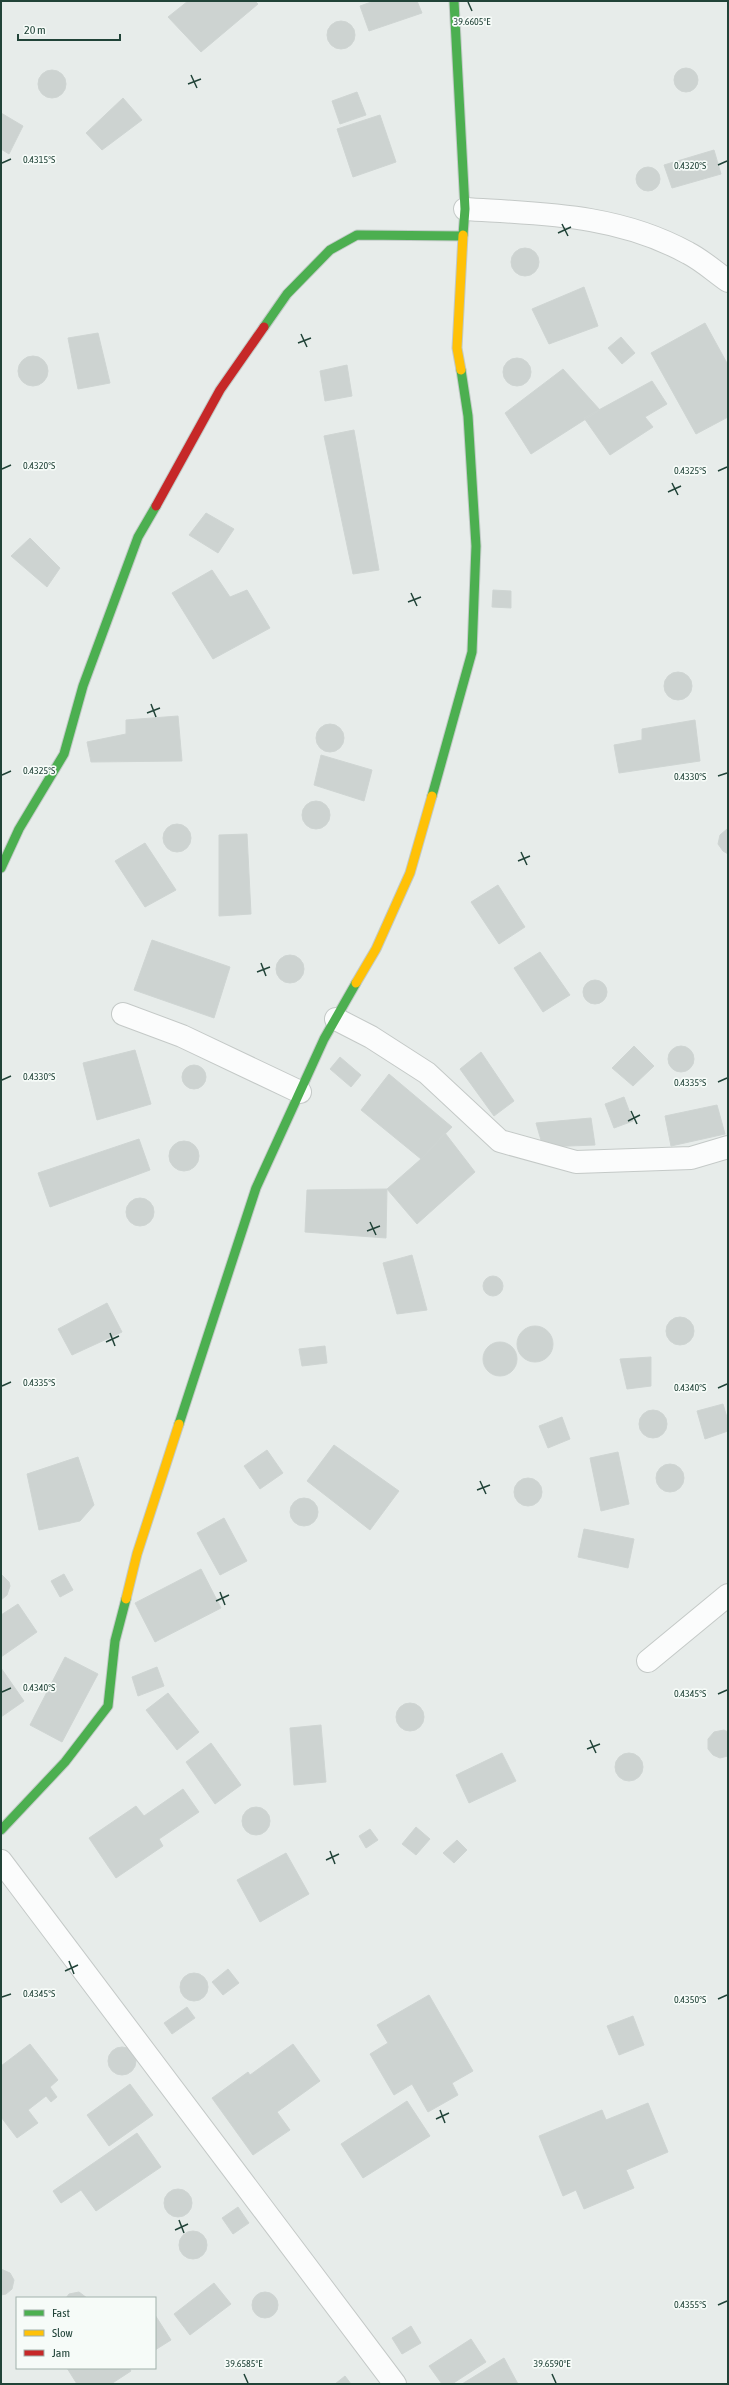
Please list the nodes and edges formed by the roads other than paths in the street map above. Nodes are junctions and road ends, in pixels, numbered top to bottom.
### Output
1 (454, 1) edge
2 (465, 209) junction
3 (462, 236) junction
4 (728, 281) edge
5 (1, 868) edge
6 (123, 1014) dead end
7 (336, 1019) junction
8 (300, 1092) junction
9 (728, 1147) edge
10 (728, 1595) edge
11 (648, 1661) dead end
12 (1, 1830) edge
13 (3, 1866) edge
14 (395, 2384) edge

1 - 2 street
2 - 3 street
2 - 4 street
3 - 5 street
3 - 7 street
6 - 8 street
7 - 8 street
7 - 9 street
8 - 12 street
10 - 11 street
13 - 14 street

